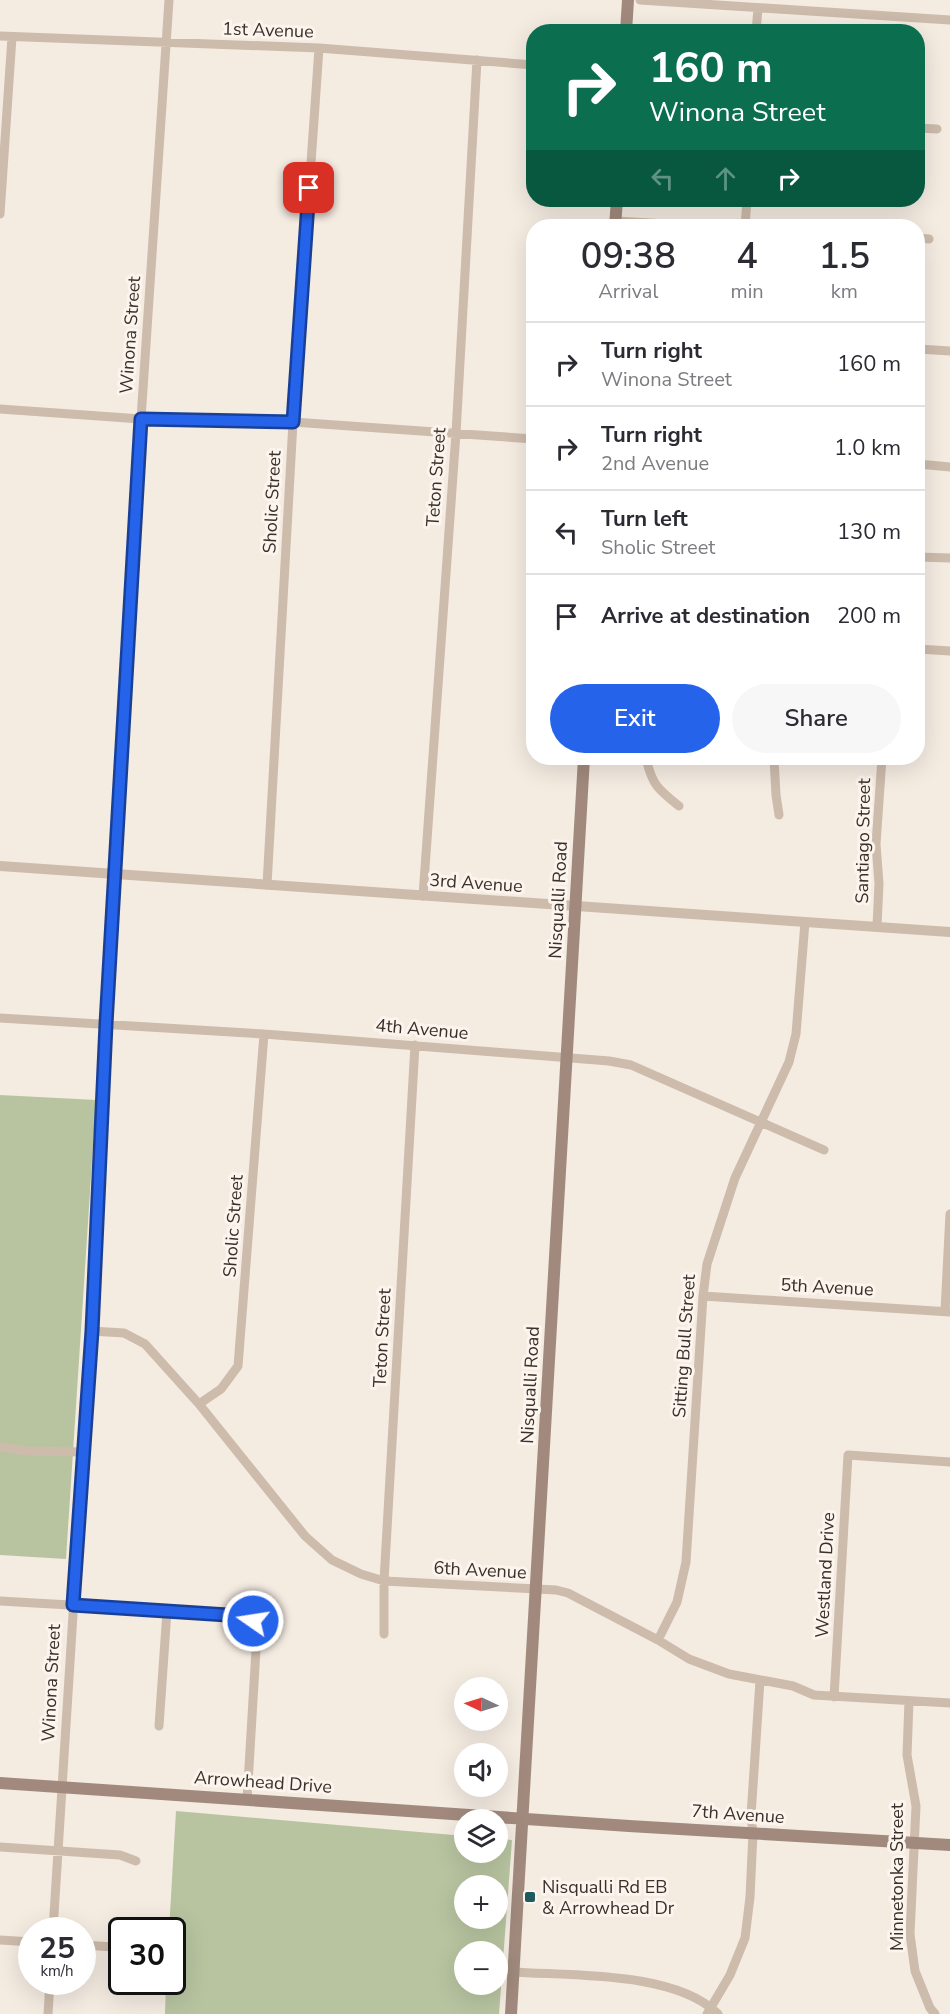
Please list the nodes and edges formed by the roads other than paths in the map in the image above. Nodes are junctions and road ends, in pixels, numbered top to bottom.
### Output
1 (169, 0) edge
2 (628, 0) edge
3 (640, 0) edge
4 (694, 2) edge
5 (758, 8) junction
6 (950, 20) edge
7 (626, 24) edge
8 (757, 24) edge
9 (0, 36) edge
10 (12, 37) junction
11 (166, 43) junction
12 (319, 48) junction
13 (477, 60) junction
14 (526, 64) edge
15 (925, 128) edge
16 (937, 129) dead end
17 (0, 214) edge
18 (925, 239) edge
19 (929, 239) dead end
20 (925, 349) edge
21 (950, 351) edge
22 (0, 409) edge
23 (141, 419) junction
24 (293, 422) junction
25 (456, 433) junction
26 (526, 438) edge
27 (925, 465) edge
28 (950, 467) edge
29 (925, 556) edge
30 (950, 558) edge
31 (925, 649) edge
32 (950, 651) edge
33 (584, 765) edge
34 (647, 765) edge
35 (774, 765) edge
36 (882, 765) edge
37 (679, 806) dead end
38 (779, 815) dead end
39 (0, 866) edge
40 (115, 874) junction
41 (267, 885) junction
42 (423, 896) junction
43 (576, 906) junction
44 (805, 922) junction
45 (877, 926) junction
46 (950, 932) edge
47 (0, 1018) edge
48 (106, 1024) junction
49 (264, 1034) junction
50 (415, 1045) junction
51 (567, 1058) junction
52 (763, 1121) junction
53 (824, 1150) dead end
54 (950, 1214) edge
55 (703, 1296) junction
56 (947, 1311) edge
57 (92, 1331) junction
58 (199, 1404) junction
59 (0, 1447) edge
60 (83, 1452) junction
61 (950, 1462) edge
62 (384, 1581) junction
63 (536, 1590) junction
64 (0, 1601) edge
65 (73, 1605) junction
66 (167, 1611) junction
67 (384, 1634) dead end
68 (658, 1640) junction
69 (760, 1680) junction
70 (834, 1697) junction
71 (909, 1701) junction
72 (950, 1703) edge
73 (159, 1726) dead end
74 (0, 1783) edge
75 (62, 1786) junction
76 (246, 1800) junction
77 (523, 1818) junction
78 (753, 1833) junction
79 (915, 1843) junction
80 (950, 1845) edge
81 (0, 1847) edge
82 (58, 1851) junction
83 (136, 1861) dead end
84 (54, 1917) edge
85 (0, 1940) edge
86 (18, 1941) edge
87 (513, 1972) junction
88 (49, 1995) edge
89 (712, 2012) edge
90 (48, 2014) edge
91 (511, 2014) edge
92 (935, 2014) edge

1 - 11 street, Winona Street
2 - 7 main road
3 - 4 street
4 - 5 street
5 - 6 street
5 - 8 street
9 - 10 street, 1st Avenue
10 - 11 street, 1st Avenue
10 - 17 street
11 - 12 street, 1st Avenue
11 - 23 street, Winona Street
12 - 13 street, 1st Avenue
12 - 24 street, Sholic Street
13 - 14 street, 1st Avenue
13 - 25 street, Teton Street
15 - 16 street
18 - 19 street
20 - 21 street
22 - 23 street
23 - 24 street
23 - 40 street, Winona Street
24 - 25 street
24 - 41 street, Sholic Street
25 - 26 street
25 - 42 street, Teton Street
27 - 28 street
29 - 30 street
31 - 32 street
33 - 43 main road, Nisqualli Road
34 - 37 street
35 - 38 street
36 - 45 street, Santiago Street
39 - 40 street, 3rd Avenue
40 - 41 street, 3rd Avenue
40 - 48 street, Winona Street
41 - 42 street, 3rd Avenue
42 - 43 street, 3rd Avenue
43 - 44 street, 3rd Avenue
43 - 51 main road, Nisqualli Road
44 - 45 street, 3rd Avenue
44 - 52 street, Sitting Bull Street
45 - 46 street, 3rd Avenue
47 - 48 street, 4th Avenue
48 - 49 street, 4th Avenue
48 - 57 street, Winona Street
49 - 50 street, 4th Avenue
49 - 58 street, Sholic Street
50 - 51 street, 4th Avenue
50 - 62 street, Teton Street
51 - 52 street, 4th Avenue
51 - 63 main road, Nisqualli Road
52 - 53 street, 4th Avenue
52 - 55 street, Sitting Bull Street
54 - 56 street
55 - 56 street, 5th Avenue
55 - 68 street, Sitting Bull Street
57 - 58 street, 6th Avenue
57 - 60 street, Winona Street
58 - 62 street, 6th Avenue
59 - 60 street
60 - 65 street, Winona Street
61 - 70 street, Westland Drive
62 - 63 street, 6th Avenue
62 - 67 street, Teton Street
63 - 68 street, 6th Avenue
63 - 77 main road, Nisqualli Road
64 - 65 street
65 - 66 street
65 - 75 street, Winona Street
66 - 73 street
66 - 76 street
68 - 69 street, 6th Avenue
69 - 70 street, 6th Avenue
69 - 78 street
70 - 71 street, 6th Avenue
71 - 72 street, 6th Avenue
71 - 79 street, Minnetonka Street
74 - 75 main road, Arrowhead Drive
75 - 76 main road, Arrowhead Drive
75 - 82 street, Winona Street
76 - 77 main road, Arrowhead Drive
77 - 78 main road, 7th Avenue
77 - 87 main road, Nisqualli Road
78 - 79 main road, 7th Avenue
78 - 89 street
79 - 80 main road, 7th Avenue
79 - 92 street, Minnetonka Street
81 - 82 street
82 - 83 street
82 - 84 street, Winona Street
85 - 86 street
87 - 89 street
87 - 91 main road, Nisqualli Road
88 - 90 street

